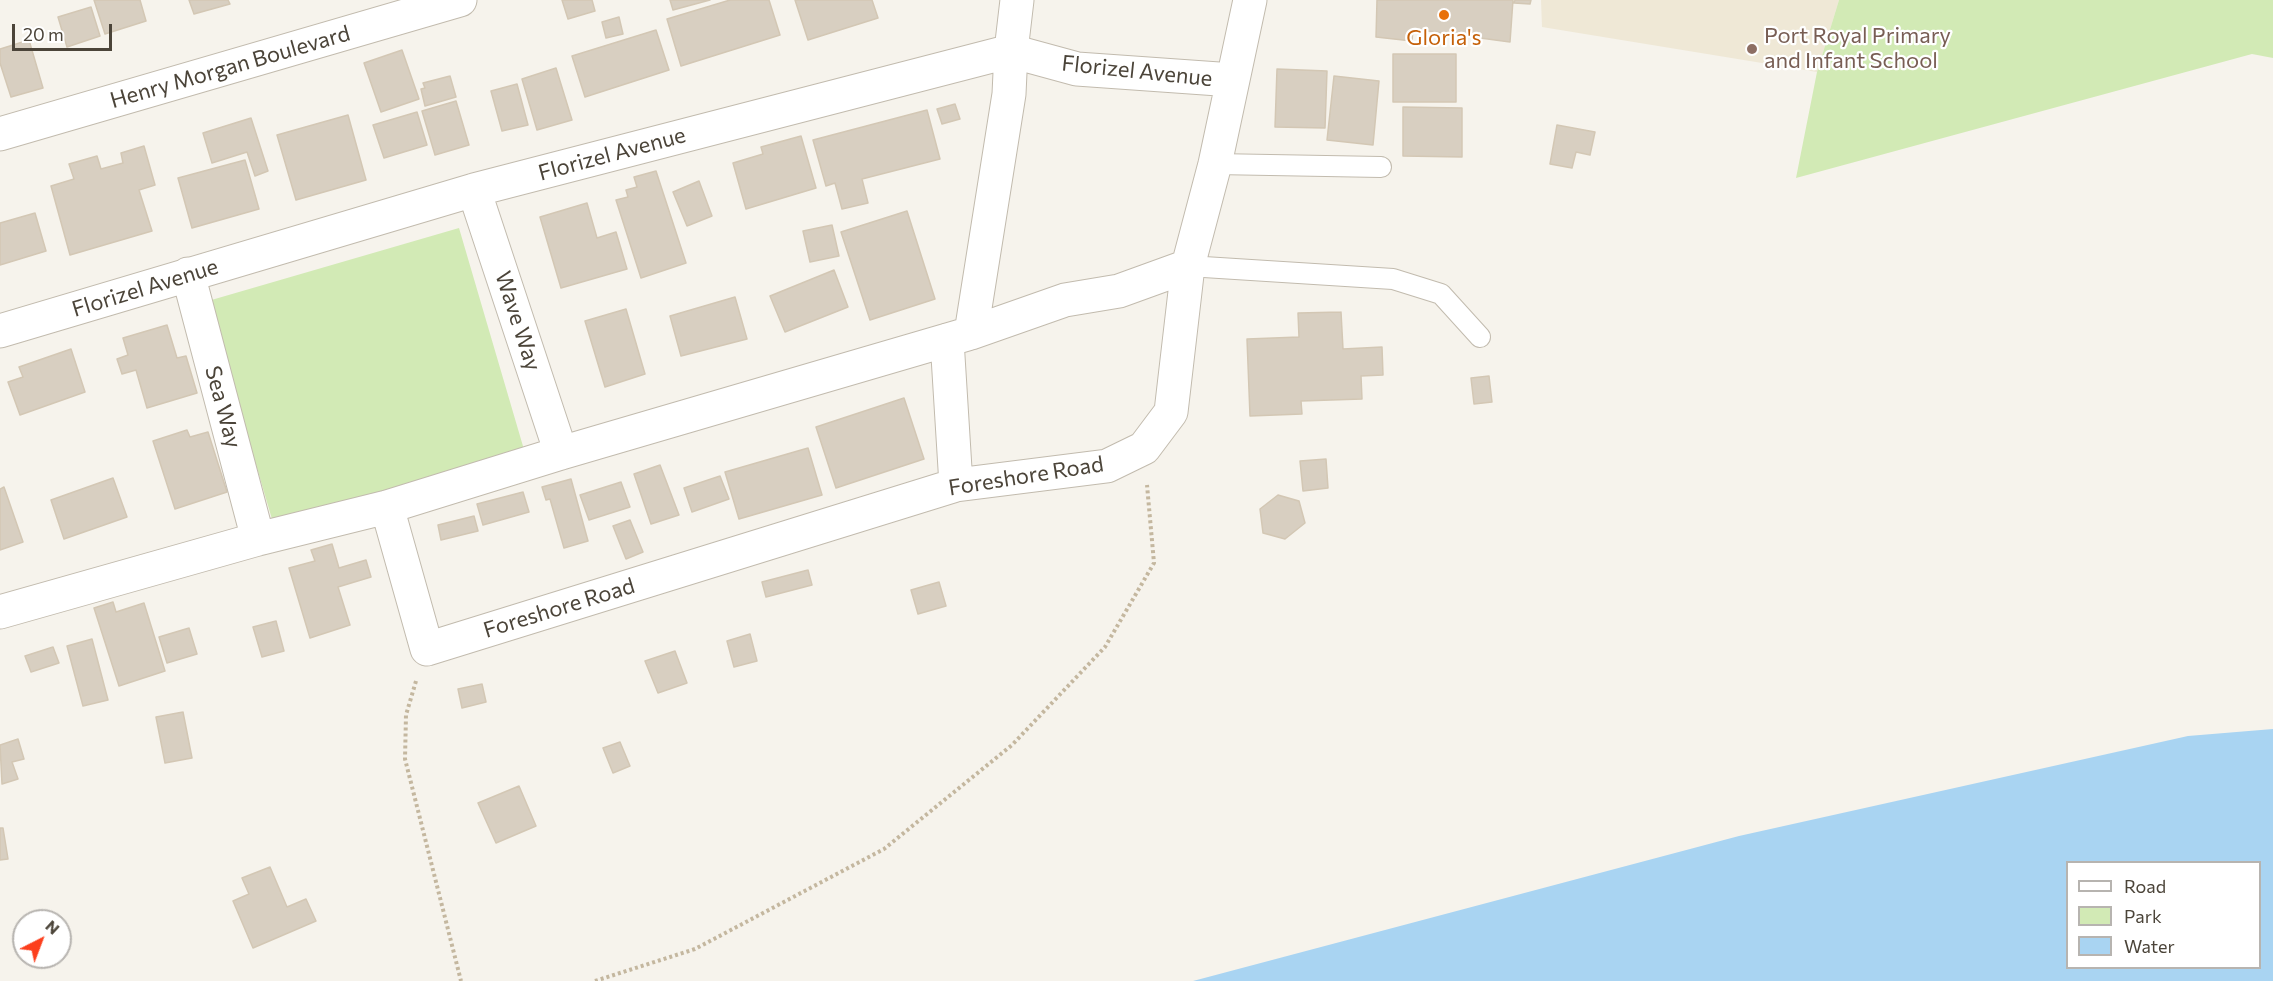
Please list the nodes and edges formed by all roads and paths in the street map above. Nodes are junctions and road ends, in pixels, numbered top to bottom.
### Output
1 (460, 0) edge
2 (1043, 0) edge
3 (1250, 0) edge
4 (1014, 23) edge
5 (1233, 80) junction
6 (0, 134) edge
7 (1215, 164) junction
8 (1381, 167) dead end
9 (474, 190) junction
10 (1188, 266) junction
11 (188, 274) junction
12 (0, 331) edge
13 (959, 337) junction
14 (1480, 337) dead end
15 (1144, 448) junction
16 (561, 453) junction
17 (956, 485) junction
18 (387, 507) junction
19 (258, 539) junction
20 (0, 612) edge
21 (427, 649) junction
22 (461, 981) edge
23 (595, 981) edge

1 - 6 street, Henry Morgan Boulevard
2 - 4 street
3 - 5 street, Foreshore Road
4 - 5 street, Florizel Avenue
4 - 9 street, Florizel Avenue
4 - 13 street
5 - 7 street, Foreshore Road
7 - 8 lane
7 - 10 street, Foreshore Road
9 - 11 street, Florizel Avenue
9 - 16 street, Wave Way
10 - 13 street
10 - 14 lane
10 - 15 street, Foreshore Road
11 - 12 street, Florizel Avenue
11 - 19 street, Sea Way
13 - 16 street
13 - 17 street
15 - 17 street, Foreshore Road
15 - 23 path
16 - 18 street
17 - 21 street, Foreshore Road
18 - 19 street
18 - 21 street
19 - 20 street
21 - 22 path

